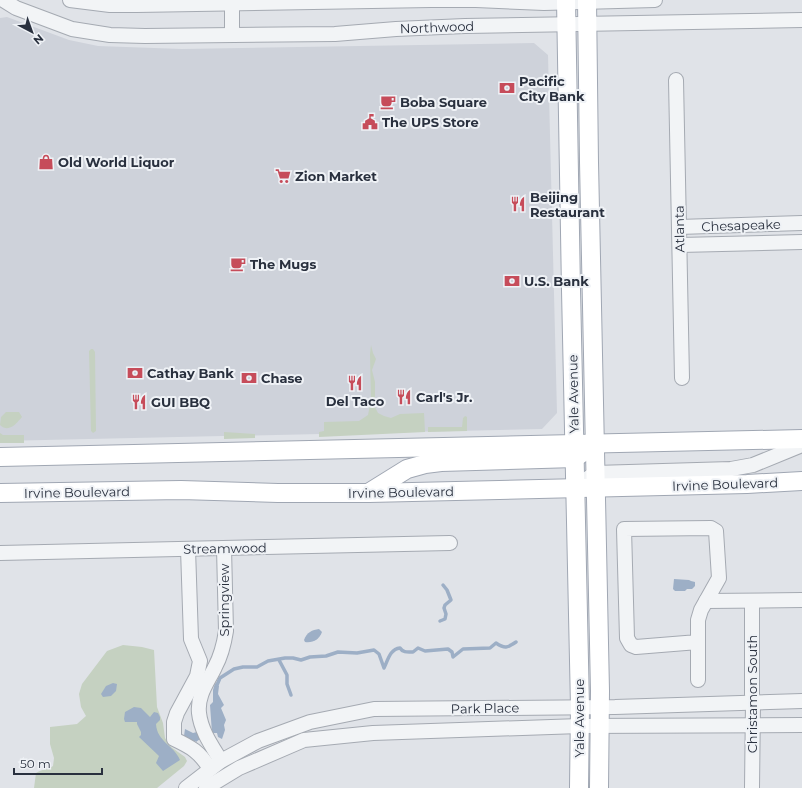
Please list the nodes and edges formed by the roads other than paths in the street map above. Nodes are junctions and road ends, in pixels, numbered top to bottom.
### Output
1 (3, 0) edge
2 (655, 0) edge
3 (75, 1) edge
4 (566, 1) edge
5 (587, 1) edge
6 (232, 2) edge
7 (802, 20) edge
8 (587, 24) junction
9 (566, 25) junction
10 (232, 35) junction
11 (676, 80) dead end
12 (802, 223) edge
13 (679, 227) junction
14 (802, 242) edge
15 (680, 245) junction
16 (682, 378) dead end
17 (802, 440) edge
18 (595, 444) junction
19 (802, 445) edge
20 (574, 451) junction
21 (0, 457) edge
22 (595, 480) junction
23 (802, 481) edge
24 (575, 488) junction
25 (0, 493) edge
26 (369, 493) junction
27 (450, 543) dead end
28 (224, 548) junction
29 (188, 549) junction
30 (0, 553) edge
31 (802, 600) edge
32 (706, 601) junction
33 (752, 601) junction
34 (698, 642) junction
35 (698, 680) dead end
36 (802, 701) edge
37 (753, 702) junction
38 (580, 707) junction
39 (600, 707) junction
40 (600, 725) junction
41 (753, 725) junction
42 (802, 725) edge
43 (580, 726) junction
44 (215, 765) junction
45 (186, 788) edge
46 (206, 788) edge
47 (579, 788) edge
48 (599, 788) edge
49 (752, 788) edge

1 - 10 street, Northwood
2 - 5 street, Northwood
3 - 6 street, Northwood
4 - 5 street, Northwood
4 - 6 street, Northwood
4 - 9 main road, Yale Avenue
5 - 8 main road, Yale Avenue
6 - 10 street
7 - 8 street, Northwood
8 - 9 street, Northwood
8 - 18 main road, Yale Avenue
9 - 10 street, Northwood
9 - 20 main road, Yale Avenue
11 - 13 street, Atlanta
12 - 13 street, Chesapeake
13 - 15 street, Atlanta
14 - 15 street, Chesapeake
15 - 16 street, Atlanta
17 - 18 main road
18 - 20 main road
18 - 22 main road, Yale Avenue
19 - 22 street
20 - 21 main road
20 - 24 main road, Yale Avenue
20 - 26 main road
22 - 23 main road, Irvine Boulevard
22 - 24 main road, Irvine Boulevard
22 - 39 main road, Yale Avenue
24 - 26 main road, Irvine Boulevard
24 - 38 main road, Yale Avenue
25 - 26 main road, Irvine Boulevard
27 - 28 street, Streamwood
28 - 29 street, Streamwood
28 - 44 street, Springview
29 - 30 street, Streamwood
29 - 44 street
31 - 33 street
32 - 33 street
32 - 34 street
32 - 34 street
33 - 37 street, Christamon South
34 - 35 street
36 - 37 street, Park Place
37 - 39 street, Park Place
37 - 41 street, Christamon South
38 - 39 street, Park Place
38 - 43 main road, Yale Avenue
38 - 44 street, Park Place
39 - 40 main road, Yale Avenue
40 - 41 street, Park Place
40 - 43 street, Park Place
40 - 48 main road, Yale Avenue
41 - 42 street, Park Place
41 - 49 street, Christamon South
43 - 46 street, Park Place
43 - 47 main road, Yale Avenue
44 - 45 street, Park Place

